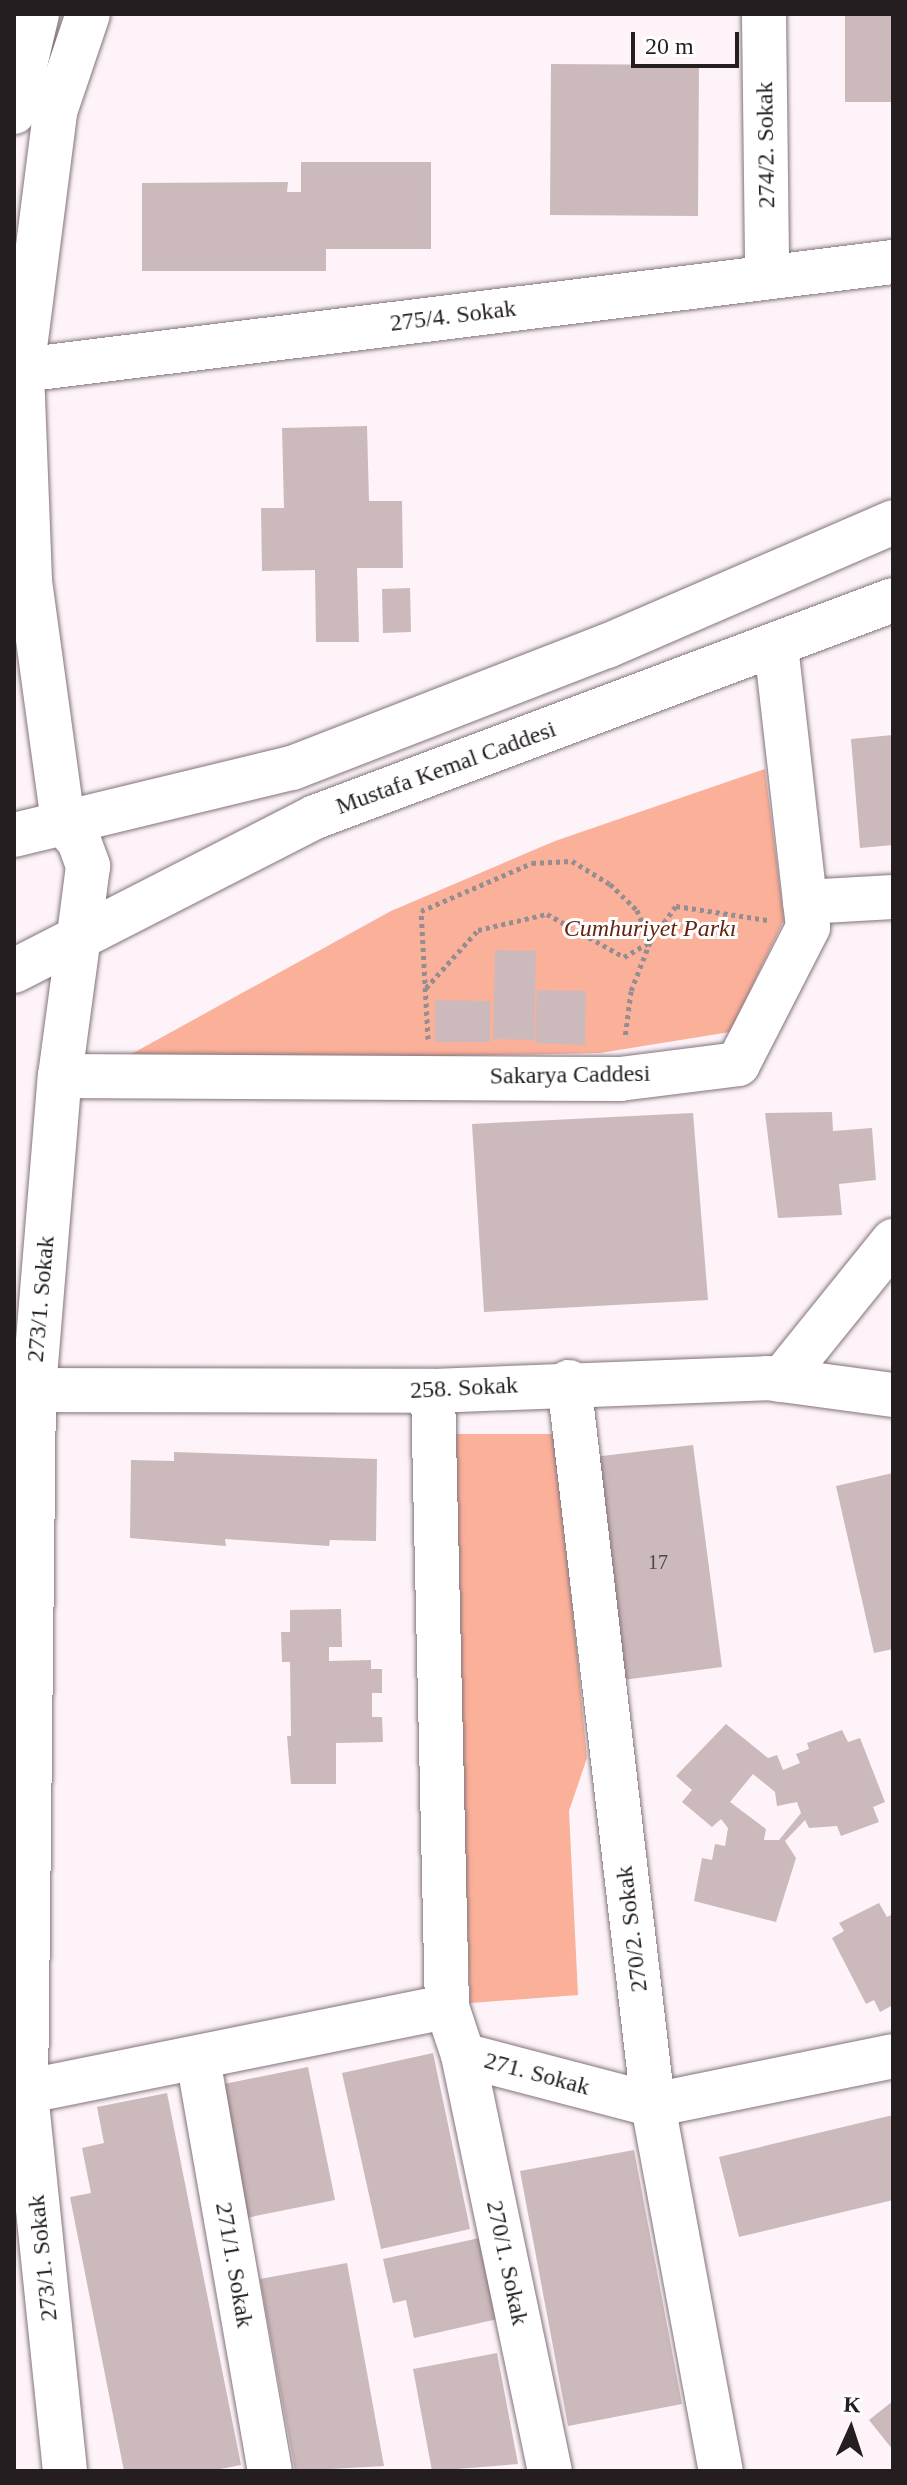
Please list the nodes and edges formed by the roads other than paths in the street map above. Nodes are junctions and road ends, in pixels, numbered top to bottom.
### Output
1 (88, 14) edge
2 (764, 14) edge
3 (27, 28) edge
4 (14, 112) edge
5 (893, 262) edge
6 (767, 277) junction
7 (18, 371) edge
8 (893, 522) edge
9 (893, 600) edge
10 (776, 645) junction
11 (63, 822) junction
12 (14, 835) edge
13 (893, 897) edge
14 (806, 914) junction
15 (78, 943) junction
16 (14, 971) edge
17 (60, 1076) junction
18 (893, 1241) edge
19 (781, 1380) junction
20 (569, 1382) junction
21 (24, 1390) edge
22 (433, 1391) junction
23 (893, 1395) edge
24 (447, 2007) junction
25 (463, 2055) junction
26 (893, 2056) edge
27 (198, 2059) junction
28 (20, 2094) edge
29 (653, 2105) junction
30 (65, 2471) edge
31 (270, 2471) edge
32 (550, 2471) edge
33 (721, 2471) edge

1 - 7 street
2 - 6 street, 274/2. Sokak
3 - 4 street
5 - 6 street, 275/4. Sokak
6 - 7 street, 275/4. Sokak
7 - 11 street
8 - 11 street
9 - 10 street, Mustafa Kemal Caddesi
10 - 14 street
10 - 15 street, Mustafa Kemal Caddesi
11 - 12 street
11 - 15 street, 273/1. Sokak
13 - 14 street
14 - 17 street, Sakarya Caddesi
15 - 16 street, Mustafa Kemal Caddesi
15 - 17 street, 273/1. Sokak
17 - 21 street, 273/1. Sokak
18 - 19 street
19 - 20 street, 258. Sokak
19 - 23 street, 258. Sokak
20 - 22 street, 258. Sokak
20 - 29 street, 270/2. Sokak
21 - 22 street, 258. Sokak
21 - 28 street, 273/1. Sokak
22 - 24 street, 271. Sokak
24 - 25 street, 271. Sokak
24 - 27 street
25 - 29 street, 271. Sokak
25 - 32 street, 270/1. Sokak
26 - 29 street, 271. Sokak
27 - 28 street
27 - 31 street, 271/1. Sokak
28 - 30 street, 273/1. Sokak
29 - 33 street, 270/2. Sokak

